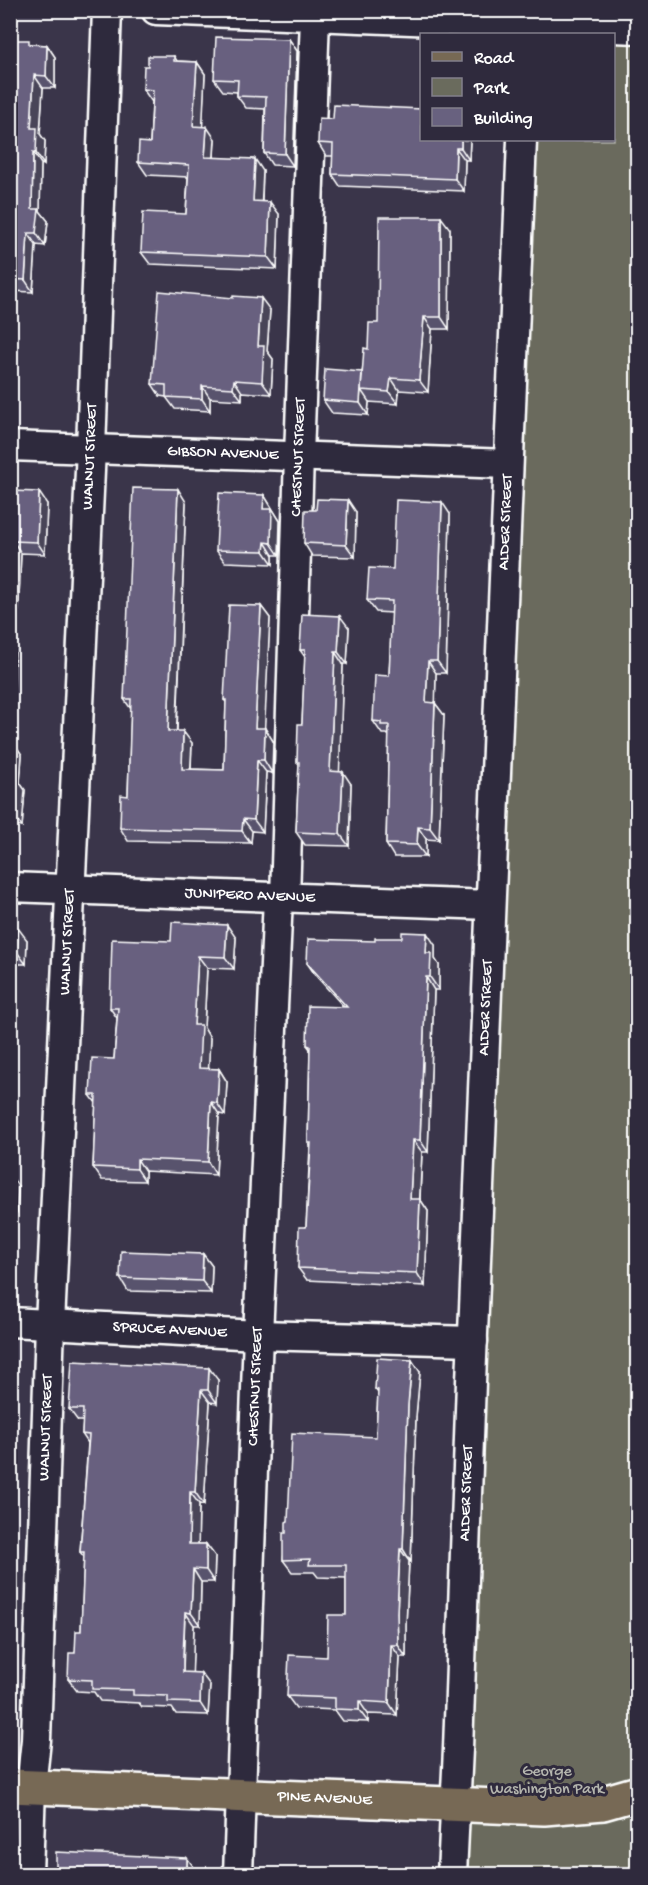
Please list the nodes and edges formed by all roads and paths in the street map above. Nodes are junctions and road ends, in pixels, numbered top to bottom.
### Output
1 (107, 10) edge
2 (156, 10) edge
3 (315, 17) junction
4 (638, 29) edge
5 (526, 30) edge
6 (522, 141) edge
7 (10, 446) edge
8 (91, 449) junction
9 (298, 456) junction
10 (508, 464) junction
11 (10, 886) edge
12 (70, 889) junction
13 (281, 898) junction
14 (490, 905) junction
15 (10, 1322) edge
16 (50, 1324) junction
17 (258, 1335) junction
18 (473, 1341) junction
19 (21, 1786) edge
20 (638, 1793) edge
21 (242, 1795) junction
22 (455, 1804) junction
23 (28, 1875) edge
24 (238, 1875) edge
25 (452, 1875) edge

1 - 8 street, WALNUT STREET
2 - 3 street
3 - 5 street
3 - 9 street, CHESTNUT STREET
4 - 5 street
6 - 10 street, ALDER STREET
7 - 8 street, GIBSON AVENUE
8 - 9 street, GIBSON AVENUE
8 - 12 street, WALNUT STREET
9 - 10 street, GIBSON AVENUE
9 - 13 street, CHESTNUT STREET
10 - 14 street, ALDER STREET
11 - 12 street, JUNIPERO AVENUE
12 - 13 street, JUNIPERO AVENUE
12 - 16 street, WALNUT STREET
13 - 14 street, JUNIPERO AVENUE
13 - 17 street, CHESTNUT STREET
14 - 18 street, ALDER STREET
15 - 16 street, SPRUCE AVENUE
16 - 17 street, SPRUCE AVENUE
16 - 19 street, WALNUT STREET
17 - 18 street, SPRUCE AVENUE
17 - 21 street, CHESTNUT STREET
18 - 22 street, ALDER STREET
19 - 21 main road, PINE AVENUE
19 - 23 street, WALNUT STREET
20 - 22 main road, PINE AVENUE
21 - 22 main road, PINE AVENUE
21 - 24 street, CHESTNUT STREET
22 - 25 street, ALDER STREET

